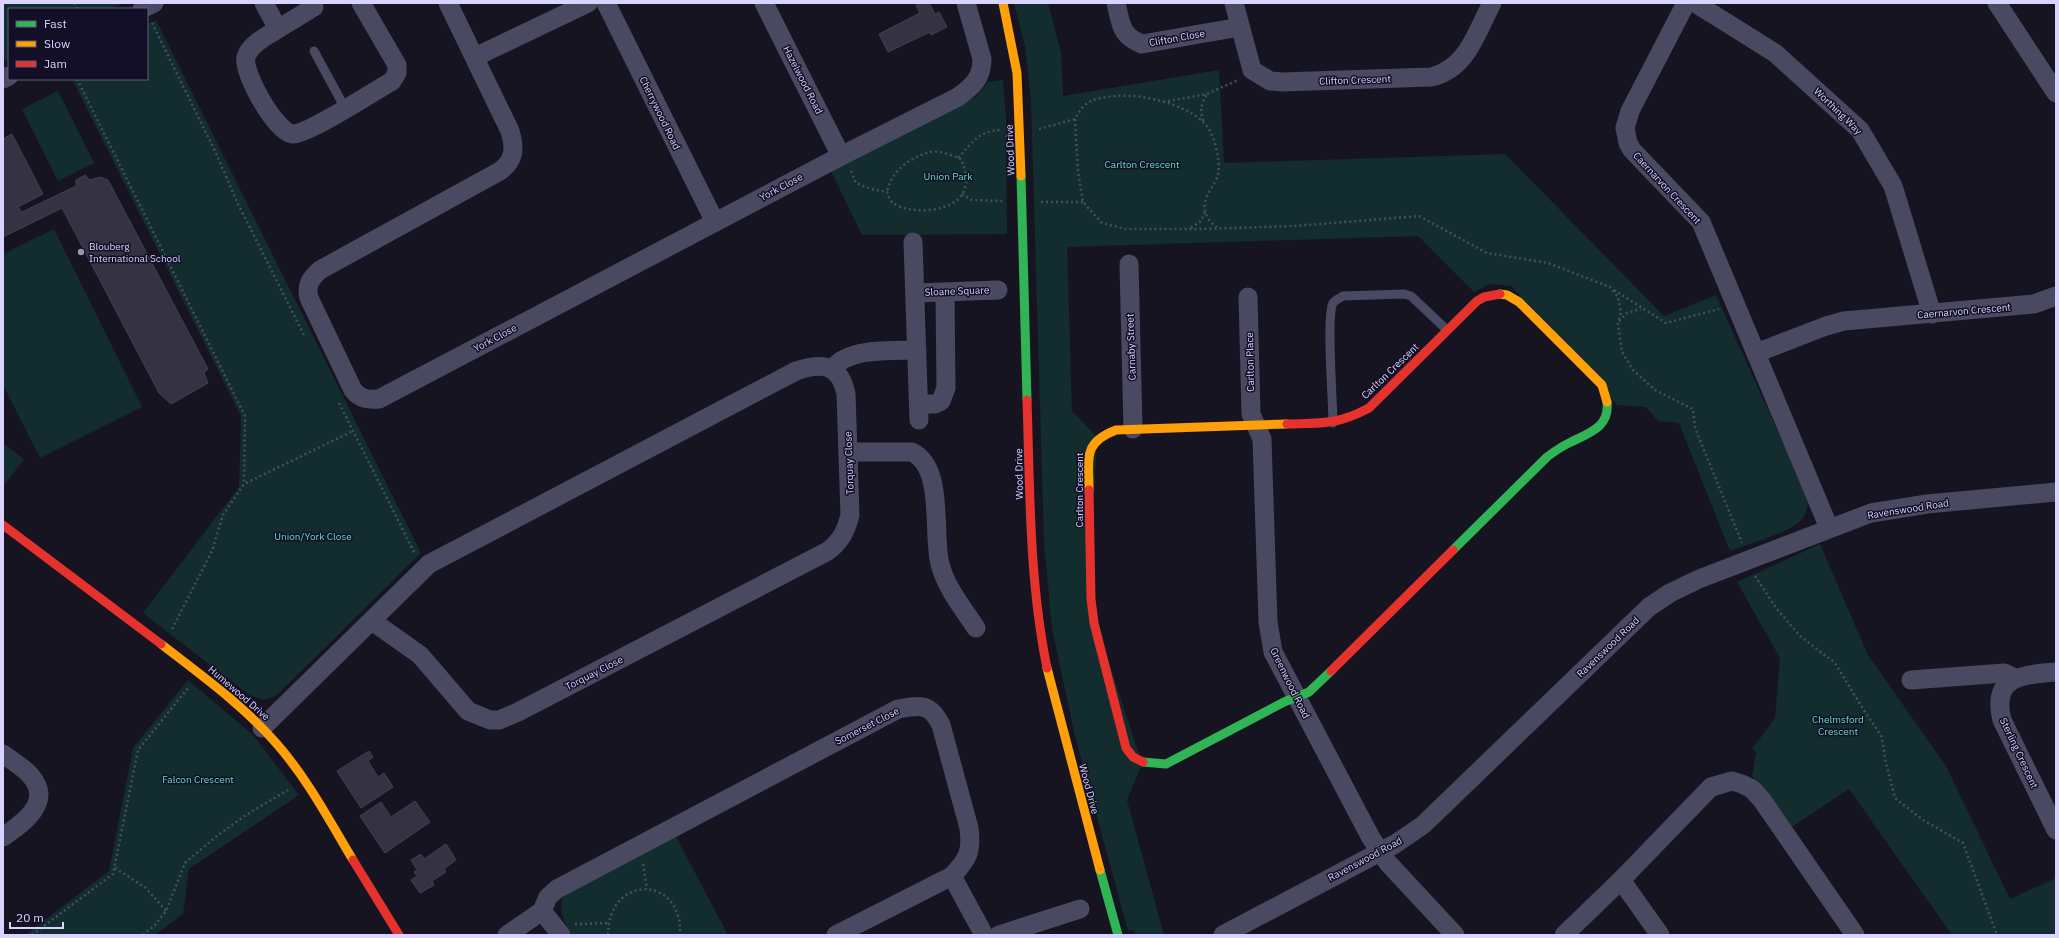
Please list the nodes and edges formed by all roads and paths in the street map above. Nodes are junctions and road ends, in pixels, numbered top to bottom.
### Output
1 (154, 3) edge
2 (264, 3) edge
3 (361, 3) edge
4 (448, 3) edge
5 (588, 3) edge
6 (606, 3) edge
7 (764, 3) edge
8 (966, 3) edge
9 (1003, 3) edge
10 (1116, 3) edge
11 (1234, 3) edge
12 (1492, 3) edge
13 (1686, 3) edge
14 (1696, 3) edge
15 (1997, 3) edge
16 (316, 4) edge
17 (144, 8) edge
18 (148, 22) edge
19 (1240, 27) junction
20 (278, 29) junction
21 (314, 51) dead end
22 (475, 57) junction
23 (1252, 70) junction
24 (77, 80) edge
25 (2056, 93) edge
26 (1207, 94) junction
27 (1163, 102) junction
28 (345, 108) junction
29 (1075, 119) junction
30 (1204, 121) junction
31 (1036, 129) dead end
32 (1007, 130) dead end
33 (841, 156) junction
34 (958, 158) junction
35 (887, 192) junction
36 (962, 194) junction
37 (1008, 202) dead end
38 (1035, 202) dead end
39 (1205, 212) junction
40 (715, 222) junction
41 (1191, 228) dead end
42 (1218, 228) dead end
43 (913, 242) dead end
44 (1129, 264) dead end
45 (1610, 287) dead end
46 (998, 290) dead end
47 (915, 292) junction
48 (945, 292) junction
49 (2056, 296) edge
50 (1248, 297) dead end
51 (1736, 303) junction
52 (1641, 309) junction
53 (1932, 314) junction
54 (1618, 321) dead end
55 (1447, 330) junction
56 (306, 339) dead end
57 (917, 350) junction
58 (1756, 353) junction
59 (832, 369) junction
60 (342, 396) junction
61 (1333, 423) junction
62 (1256, 426) junction
63 (1133, 429) junction
64 (353, 431) junction
65 (848, 452) junction
66 (244, 484) junction
67 (2056, 492) edge
68 (3, 525) edge
69 (1829, 528) junction
70 (1747, 561) junction
71 (424, 570) junction
72 (372, 621) junction
73 (976, 628) dead end
74 (163, 645) junction
75 (2056, 672) edge
76 (199, 673) junction
77 (2015, 678) junction
78 (1911, 680) dead end
79 (1296, 697) junction
80 (262, 728) junction
81 (3, 754) edge
82 (304, 782) junction
83 (2056, 830) edge
84 (3, 837) edge
85 (637, 847) junction
86 (1380, 851) junction
87 (114, 868) junction
88 (952, 876) junction
89 (1621, 880) junction
90 (647, 889) junction
91 (1080, 909) dead end
92 (166, 911) junction
93 (542, 911) junction
94 (610, 923) junction
95 (1254, 929) edge
96 (559, 932) edge
97 (32, 935) edge
98 (143, 935) edge
99 (399, 935) edge
100 (507, 935) edge
101 (608, 935) edge
102 (680, 935) edge
103 (836, 935) edge
104 (984, 935) edge
105 (999, 935) edge
106 (1118, 935) edge
107 (1223, 935) edge
108 (1455, 935) edge
109 (1564, 935) edge
110 (1660, 935) edge
111 (1855, 935) edge
112 (1997, 935) edge

1 - 17 street
2 - 20 street
3 - 28 street
4 - 22 street
5 - 22 street
6 - 40 street, Cherrywood Road
7 - 33 street, Hazelwood Road
8 - 33 street, York Close
9 - 106 street, Wood Drive
10 - 19 street, Clifton Close
11 - 19 street
12 - 23 street, Clifton Crescent
13 - 51 street, Caernarvon Crescent
14 - 53 street, Worthing Way
15 - 25 street
16 - 20 street
18 - 56 path
19 - 23 street
20 - 28 street
21 - 28 lane
22 - 60 street
23 - 26 path
24 - 66 path
26 - 27 path
26 - 30 path
27 - 29 path
27 - 30 path
29 - 31 path
29 - 38 path
30 - 39 path
32 - 34 path
33 - 35 path
33 - 40 street, York Close
34 - 35 path
34 - 36 path
35 - 36 path
36 - 37 path
39 - 41 path
39 - 42 path
40 - 60 street, York Close
43 - 47 street, Sloane Square
44 - 63 street, Carnaby Street
45 - 52 path
46 - 48 street, Sloane Square
47 - 48 street, Sloane Square
47 - 57 street, Sloane Square
48 - 57 street, Sloane Square
49 - 53 street, Caernarvon Crescent
50 - 62 street, Carlton Place
51 - 52 path
51 - 58 street, Caernarvon Crescent
52 - 54 path
53 - 58 street, Caernarvon Crescent
55 - 61 street, Carlton Crescent
55 - 61 lane
55 - 79 street, Carlton Crescent
57 - 59 street
58 - 69 street, Caernarvon Crescent
59 - 65 street, Torquay Close
59 - 71 street
60 - 64 path
61 - 62 street, Carlton Crescent
62 - 63 street, Carlton Crescent
62 - 79 street, Greenwood Road
63 - 79 street, Carlton Crescent
64 - 66 path
64 - 71 path
65 - 72 street, Torquay Close
65 - 73 street
66 - 74 path
67 - 69 street, Ravenswood Road
68 - 74 street, Humewood Drive
69 - 70 street, Ravenswood Road
70 - 86 street, Ravenswood Road
70 - 112 path
71 - 72 street
72 - 80 street
74 - 76 street, Humewood Drive
75 - 77 street
76 - 80 street, Humewood Drive
76 - 87 path
77 - 78 street
77 - 83 street, Sterling Crescent
79 - 86 street, Greenwood Road
80 - 82 street, Humewood Drive
81 - 84 street
82 - 92 path
82 - 99 street, Humewood Drive
85 - 88 street, Somerset Close
85 - 90 path
85 - 93 street, Somerset Close
86 - 95 street, Ravenswood Road
86 - 108 street, Greenwood Road
87 - 92 path
87 - 97 path
88 - 103 street, Somerset Close
88 - 104 street
89 - 109 street
89 - 110 street
89 - 111 street
90 - 94 path
90 - 102 path
91 - 105 street
92 - 98 path
93 - 96 street
93 - 100 street, Somerset Close
94 - 96 path
94 - 101 path
95 - 107 street, Ravenswood Road

